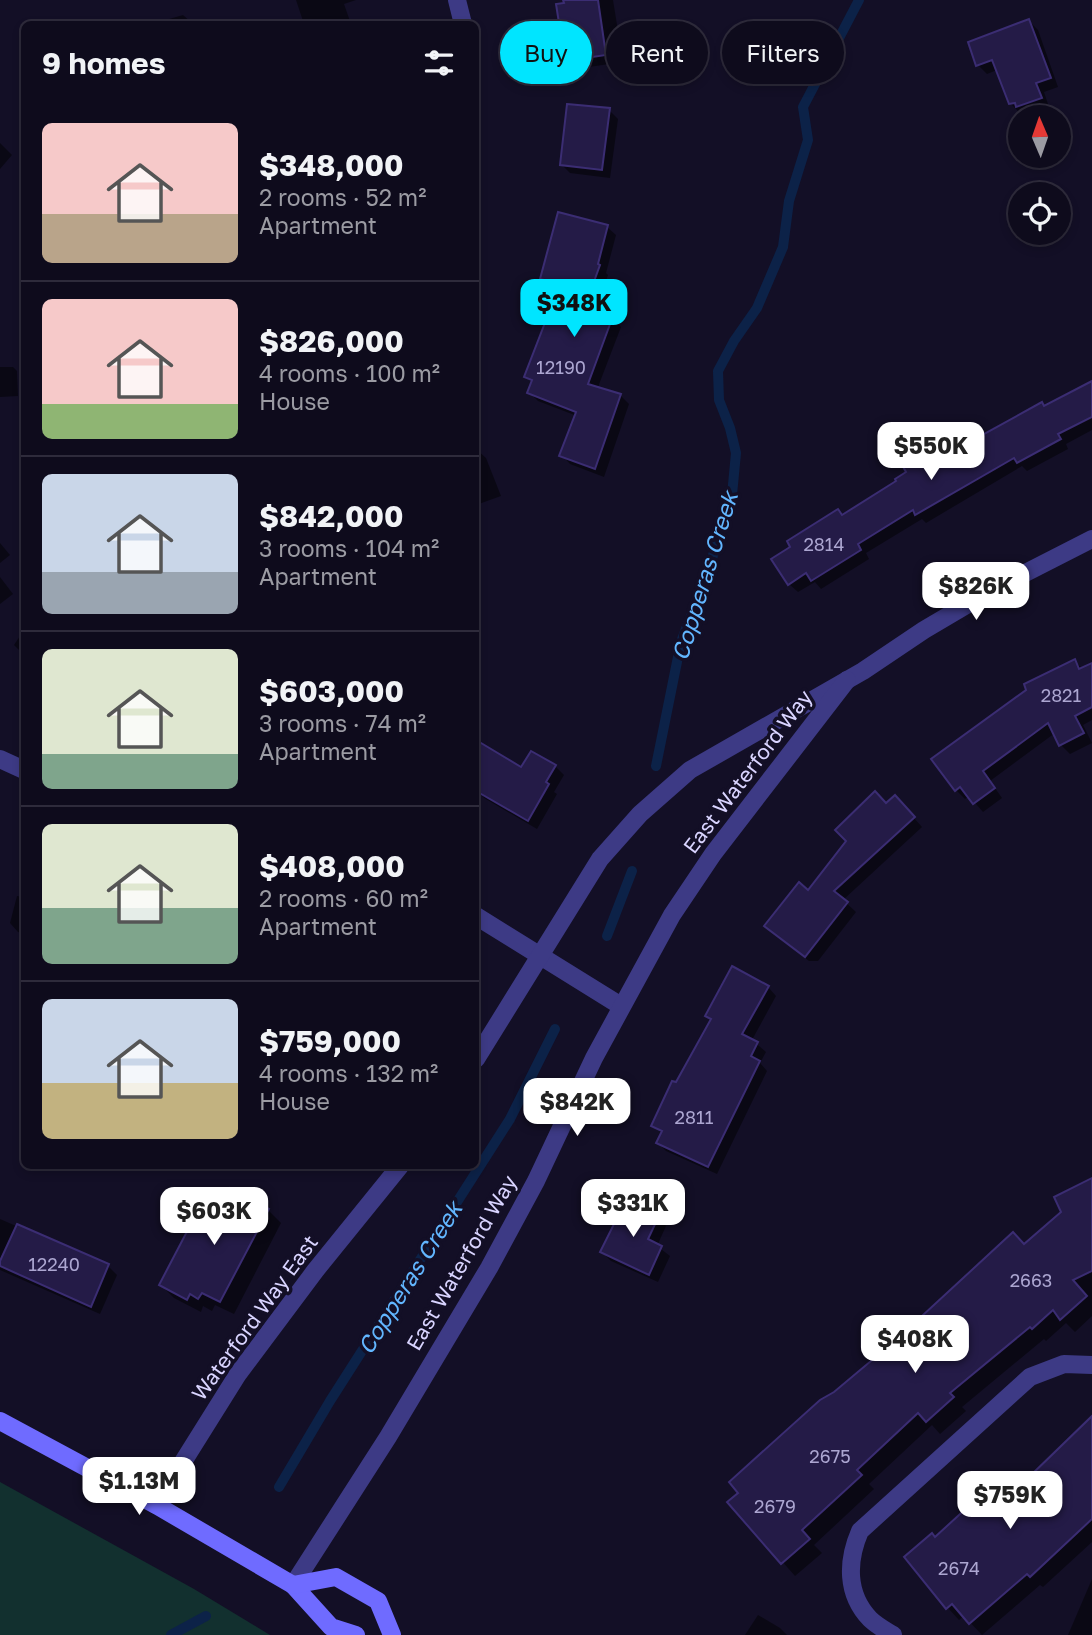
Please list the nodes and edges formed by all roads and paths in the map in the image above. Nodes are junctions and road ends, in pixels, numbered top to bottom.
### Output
1 (457, 0) edge
2 (462, 21) edge
3 (1092, 538) edge
4 (847, 680) junction
5 (0, 759) edge
6 (21, 769) edge
7 (479, 918) edge
8 (540, 955) junction
9 (621, 1006) junction
10 (479, 1054) edge
11 (398, 1169) edge
12 (1092, 1365) edge
13 (0, 1421) edge
14 (156, 1504) junction
15 (293, 1586) junction
16 (356, 1635) edge
17 (392, 1635) edge
18 (892, 1635) edge

1 - 2 street
3 - 4 street
4 - 8 street
4 - 9 street, East Waterford Way
5 - 6 street
7 - 8 street
8 - 9 street
8 - 10 street
9 - 15 street, East Waterford Way
11 - 14 street, Waterford Way East
12 - 18 street
13 - 14 main road
14 - 15 main road
15 - 16 main road
15 - 17 main road

